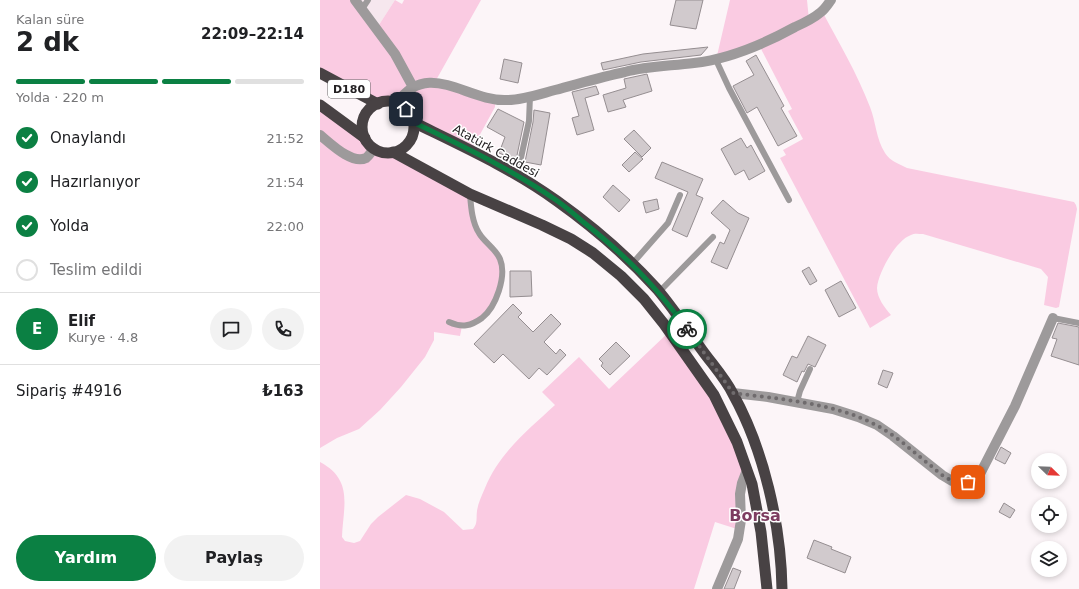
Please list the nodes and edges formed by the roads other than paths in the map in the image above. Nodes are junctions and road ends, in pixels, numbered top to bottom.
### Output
1 (355, 0) edge
2 (831, 0) edge
3 (365, 4) edge
4 (716, 60) junction
5 (320, 73) edge
6 (413, 87) junction
7 (530, 96) junction
8 (397, 103) junction
9 (378, 104) junction
10 (320, 105) edge
11 (413, 122) junction
12 (320, 135) edge
13 (365, 138) junction
14 (374, 148) junction
15 (393, 152) junction
16 (518, 176) junction
17 (470, 194) junction
18 (680, 195) dead end
19 (789, 200) dead end
20 (713, 237) dead end
21 (632, 264) junction
22 (659, 292) junction
23 (1053, 318) joint
24 (449, 322) dead end
25 (1079, 323) edge
26 (810, 370) dead end
27 (733, 393) junction
28 (797, 402) junction
29 (747, 470) junction
30 (717, 589) edge
31 (767, 589) edge
32 (782, 589) edge

1 - 3 street
2 - 4 street
3 - 6 street
4 - 7 street
4 - 19 lane
5 - 9 highway, D180
6 - 7 street
6 - 8 street
7 - 16 lane
8 - 9 highway
8 - 11 highway, Atatürk Caddesi
9 - 13 highway
10 - 13 highway, D180
11 - 15 highway
11 - 16 highway, Atatürk Caddesi
12 - 14 street
13 - 14 highway
14 - 15 highway
15 - 17 highway
16 - 21 highway, Atatürk Caddesi
17 - 24 lane
17 - 29 highway
18 - 21 lane
20 - 22 lane
21 - 22 highway, Atatürk Caddesi
22 - 27 highway, Atatürk Caddesi
23 - 25 lane
23 - 28 street
26 - 28 lane
27 - 28 street
27 - 32 highway, Atatürk Caddesi
29 - 30 street
29 - 31 highway

